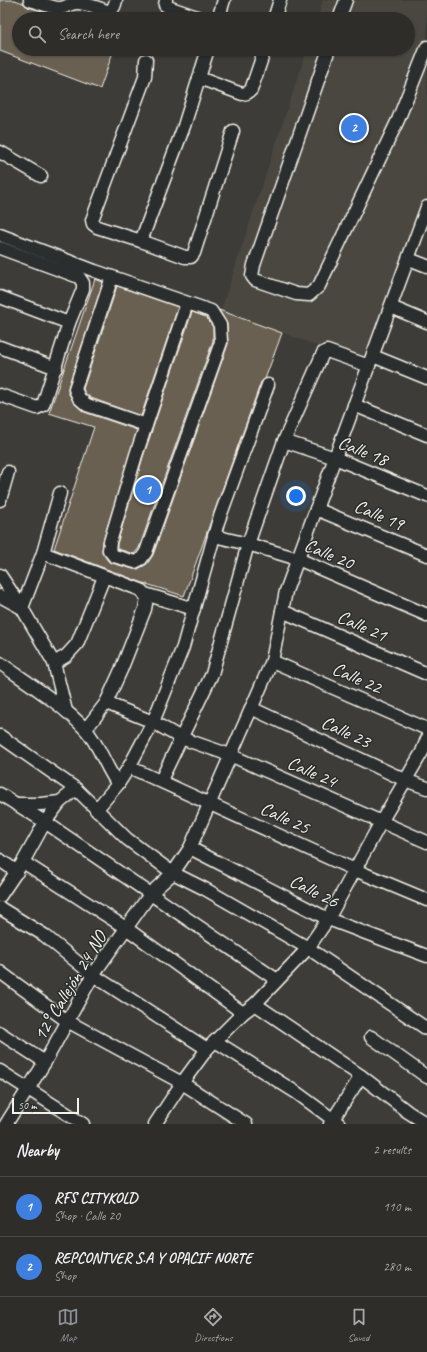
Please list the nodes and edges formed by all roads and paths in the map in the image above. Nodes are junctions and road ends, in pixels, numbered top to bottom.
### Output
1 (30, 0) edge
2 (116, 0) edge
3 (166, 0) edge
4 (224, 0) edge
5 (280, 0) edge
6 (346, 0) edge
7 (85, 2) edge
8 (183, 12) edge
9 (220, 12) edge
10 (276, 12) edge
11 (342, 12) edge
12 (427, 47) edge
13 (206, 56) edge
14 (262, 56) edge
15 (327, 56) edge
16 (146, 60) dead end
17 (199, 78) junction
18 (234, 132) dead end
19 (0, 152) edge
20 (41, 176) dead end
21 (427, 208) edge
22 (0, 235) edge
23 (141, 241) junction
24 (0, 248) edge
25 (409, 259) junction
26 (427, 266) edge
27 (112, 277) junction
28 (0, 297) edge
29 (187, 303) junction
30 (391, 306) junction
31 (427, 322) edge
32 (70, 323) junction
33 (0, 347) edge
34 (371, 361) junction
35 (56, 368) junction
36 (427, 378) edge
37 (268, 385) dead end
38 (0, 395) edge
39 (354, 405) junction
40 (146, 425) junction
41 (427, 435) edge
42 (284, 441) junction
43 (335, 458) junction
44 (8, 472) dead end
45 (60, 493) dead end
46 (427, 496) edge
47 (0, 500) edge
48 (316, 508) junction
49 (214, 536) junction
50 (248, 544) junction
51 (43, 553) junction
52 (427, 555) edge
53 (298, 559) junction
54 (0, 575) edge
55 (104, 577) junction
56 (145, 594) junction
57 (0, 596) edge
58 (22, 608) junction
59 (194, 609) junction
60 (282, 611) junction
61 (427, 615) edge
62 (272, 661) junction
63 (54, 663) junction
64 (0, 664) edge
65 (427, 674) edge
66 (106, 703) junction
67 (251, 708) junction
68 (66, 711) junction
69 (153, 722) junction
70 (86, 729) junction
71 (427, 729) edge
72 (0, 736) edge
73 (182, 738) junction
74 (427, 739) edge
75 (230, 755) junction
76 (129, 767) junction
77 (161, 780) junction
78 (406, 780) junction
79 (118, 784) junction
80 (427, 788) edge
81 (76, 789) junction
82 (0, 794) edge
83 (60, 802) junction
84 (209, 803) junction
85 (16, 804) junction
86 (96, 810) junction
87 (45, 822) junction
88 (381, 822) junction
89 (427, 842) edge
90 (190, 848) junction
91 (0, 860) edge
92 (20, 867) junction
93 (355, 870) junction
94 (173, 873) junction
95 (151, 893) junction
96 (0, 896) edge
97 (427, 900) edge
98 (0, 908) edge
99 (328, 919) junction
100 (126, 928) junction
101 (308, 948) junction
102 (427, 956) edge
103 (0, 972) edge
104 (93, 975) junction
105 (277, 980) junction
106 (254, 1004) junction
107 (243, 1013) junction
108 (67, 1021) junction
109 (427, 1029) edge
110 (0, 1033) edge
111 (371, 1037) dead end
112 (211, 1045) junction
113 (46, 1062) junction
114 (0, 1071) edge
115 (361, 1076) junction
116 (427, 1076) edge
117 (182, 1083) junction
118 (29, 1090) junction
119 (334, 1122) edge
120 (6, 1124) edge
121 (83, 1124) edge
122 (155, 1124) edge
123 (246, 1124) edge
124 (427, 1124) edge

1 - 7 street
2 - 7 street
3 - 8 street
4 - 9 street
5 - 10 street
6 - 11 street
12 - 15 street
13 - 17 street
14 - 17 street
16 - 23 street
17 - 23 street
18 - 23 street
19 - 20 street
21 - 25 street, 12° Callejón 24 NO
22 - 27 street
24 - 32 street
25 - 26 street
25 - 30 street, 12° Callejón 24 NO
27 - 29 street
27 - 40 street
28 - 32 street
29 - 40 street
29 - 40 street
30 - 31 street
30 - 34 street, 12° Callejón 24 NO
32 - 35 street
33 - 35 street
34 - 36 street
34 - 39 street, 12° Callejón 24 NO
34 - 42 street
35 - 38 street
37 - 49 street
39 - 41 street
39 - 43 street, 12° Callejón 24 NO
42 - 43 street, Calle 18
42 - 50 street
43 - 46 street, Calle 18
43 - 48 street, 12° Callejón 24 NO
44 - 47 street
45 - 51 street
48 - 52 street, Calle 19
48 - 53 street, 12° Callejón 24 NO
49 - 50 street, Calle 20
49 - 59 street
50 - 53 street, Calle 20
50 - 73 street
51 - 55 street
51 - 58 street
53 - 60 street, 12° Callejón 24 NO
53 - 61 street, Calle 20
54 - 58 street
55 - 56 street
55 - 63 street
56 - 59 street
56 - 66 street
57 - 58 street
58 - 63 street
59 - 69 street
60 - 62 street, 12° Callejón 24 NO
60 - 65 street, Calle 21
62 - 67 street, 12° Callejón 24 NO
62 - 71 street, Calle 22
63 - 68 street
64 - 68 street
66 - 69 street, Calle 24
66 - 70 street
67 - 75 street, 12° Callejón 24 NO
67 - 78 street, Calle 23
68 - 70 street
69 - 73 street, Calle 24
69 - 76 street
70 - 79 street
72 - 81 street
73 - 75 street, Calle 24
73 - 77 street
74 - 78 street
75 - 84 street, 12° Callejón 24 NO
75 - 88 street, Calle 24
76 - 77 street, Calle 25
76 - 79 street
77 - 84 street, Calle 25
78 - 80 street, Calle 23
78 - 88 street
79 - 86 street
81 - 83 street
81 - 86 street
82 - 85 street
83 - 85 street
83 - 87 street
84 - 90 street, 12° Callejón 24 NO
84 - 93 street, Calle 25
85 - 87 street
86 - 94 street
87 - 92 street
87 - 95 street
88 - 89 street, Calle 24
88 - 93 street
90 - 94 street, 12° Callejón 24 NO
90 - 99 street, Calle 26
91 - 92 street
92 - 96 street
92 - 100 street
93 - 97 street, Calle 25
93 - 99 street
94 - 95 street, 12° Callejón 24 NO
94 - 101 street
95 - 100 street, 12° Callejón 24 NO
95 - 105 street
98 - 104 street
99 - 101 street
99 - 102 street, Calle 26
100 - 104 street, 12° Callejón 24 NO
100 - 107 street
101 - 105 street
101 - 109 street
103 - 108 street
104 - 108 street, 12° Callejón 24 NO
104 - 112 street
105 - 106 street
106 - 107 street
106 - 115 street
107 - 112 street
108 - 113 street, 12° Callejón 24 NO
108 - 117 street
110 - 113 street
111 - 116 street
112 - 117 street
112 - 119 street
113 - 118 street, 12° Callejón 24 NO
114 - 118 street
115 - 119 street
115 - 124 street
117 - 122 street
117 - 123 street
118 - 120 street, 12° Callejón 24 NO
118 - 121 street

